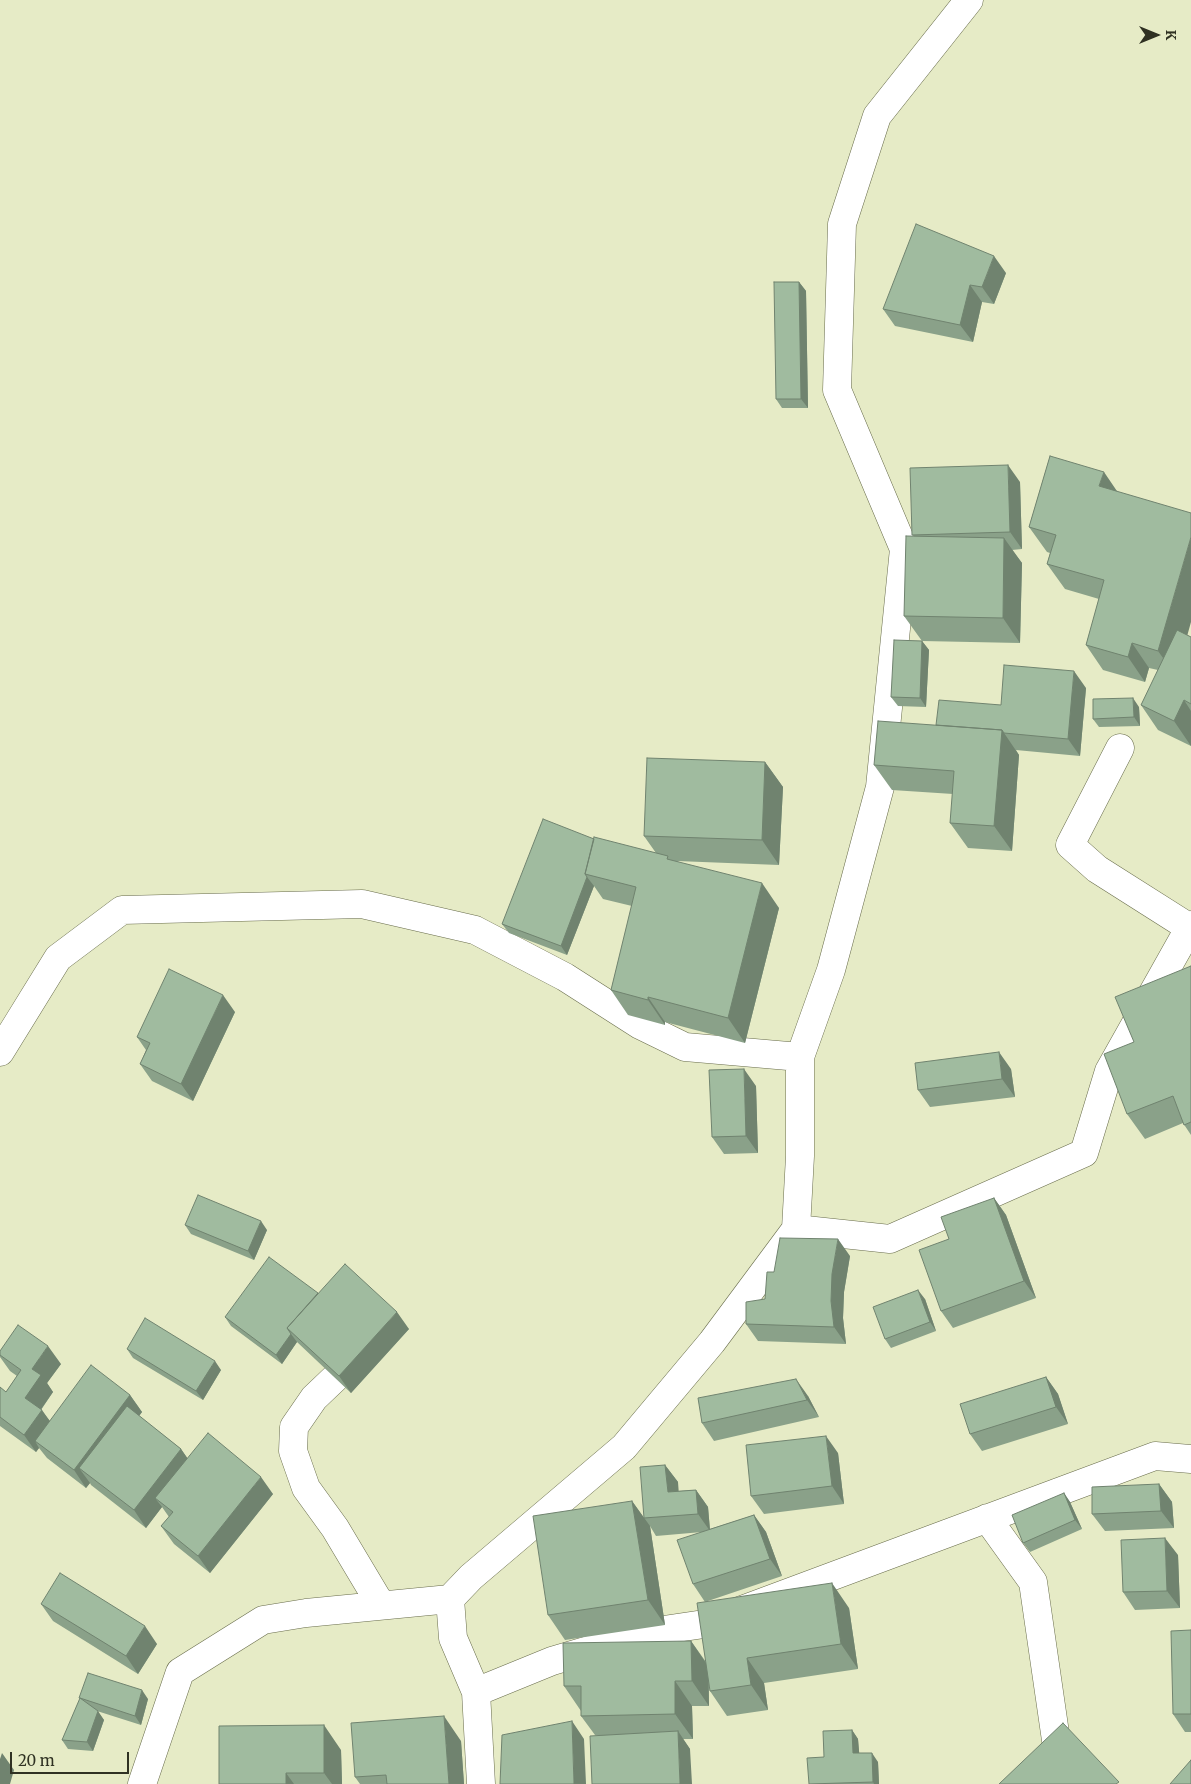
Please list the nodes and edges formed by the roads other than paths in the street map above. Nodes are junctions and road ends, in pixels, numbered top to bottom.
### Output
1 (969, 0) edge
2 (1120, 748) dead end
3 (1190, 926) edge
4 (0, 1052) edge
5 (800, 1057) junction
6 (796, 1229) junction
7 (335, 1378) edge
8 (1191, 1459) edge
9 (987, 1518) junction
10 (450, 1599) junction
11 (380, 1605) junction
12 (476, 1692) junction
13 (1057, 1747) edge
14 (142, 1784) edge
15 (481, 1784) edge

1 - 5 street
2 - 3 street
3 - 6 street
4 - 5 street
5 - 6 street
6 - 10 street
7 - 11 street
8 - 9 street
9 - 12 street
9 - 13 street
10 - 11 street
10 - 12 street
11 - 14 street
12 - 15 street

